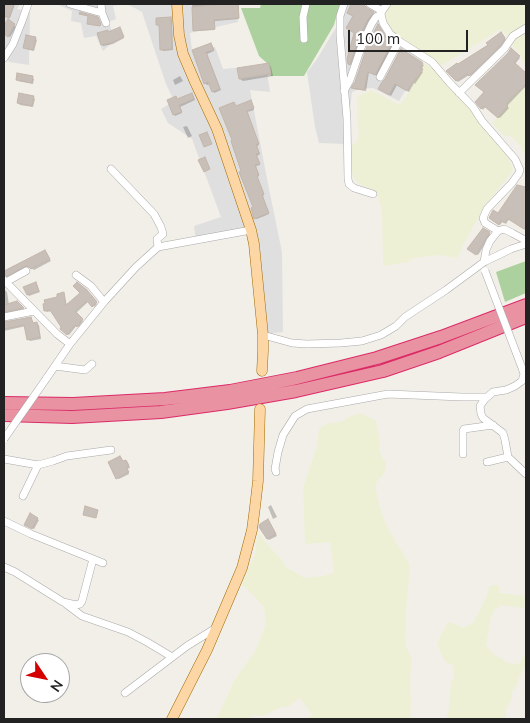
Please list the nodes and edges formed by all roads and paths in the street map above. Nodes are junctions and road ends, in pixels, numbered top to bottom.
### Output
1 (28, 4) edge
2 (73, 4) edge
3 (101, 4) edge
4 (177, 4) edge
5 (306, 4) edge
6 (344, 4) edge
7 (370, 4) edge
8 (388, 4) edge
9 (102, 12) junction
10 (381, 12) junction
11 (106, 23) dead end
12 (526, 28) edge
13 (304, 39) dead end
14 (399, 41) junction
15 (4, 58) edge
16 (380, 77) dead end
17 (344, 92) junction
18 (459, 93) junction
19 (111, 169) dead end
20 (373, 194) dead end
21 (251, 230) junction
22 (498, 231) junction
23 (526, 241) edge
24 (158, 247) junction
25 (483, 266) junction
26 (26, 271) dead end
27 (76, 275) dead end
28 (5, 281) edge
29 (104, 302) junction
30 (526, 305) edge
31 (34, 311) junction
32 (4, 317) edge
33 (526, 317) edge
34 (263, 335) junction
35 (70, 344) junction
36 (92, 364) dead end
37 (55, 366) junction
38 (262, 372) dead end
39 (524, 380) edge
40 (487, 397) junction
41 (4, 403) edge
42 (260, 409) dead end
43 (4, 415) edge
44 (493, 425) junction
45 (4, 439) edge
46 (110, 450) dead end
47 (463, 454) dead end
48 (508, 457) junction
49 (4, 459) edge
50 (487, 462) dead end
51 (38, 465) junction
52 (276, 472) dead end
53 (526, 474) edge
54 (23, 496) dead end
55 (4, 521) edge
56 (93, 559) junction
57 (103, 563) dead end
58 (4, 567) edge
59 (63, 602) junction
60 (216, 628) junction
61 (172, 658) junction
62 (125, 692) dead end
63 (172, 719) edge

1 - 15 street
2 - 9 street
3 - 9 street
4 - 21 main road
5 - 13 street
6 - 17 street
7 - 10 street
8 - 10 street
9 - 11 street
10 - 14 street
10 - 17 street
12 - 18 street
14 - 16 street
14 - 18 street
17 - 20 street
18 - 22 street
19 - 24 street
21 - 24 street
21 - 34 main road
22 - 23 street
22 - 25 street
23 - 25 street
24 - 29 street
25 - 34 street
25 - 39 street, bridge
26 - 28 street
27 - 29 street
28 - 31 street
29 - 35 street
30 - 41 highway
31 - 32 street
31 - 35 street
33 - 43 highway
34 - 38 main road
35 - 37 street
36 - 37 street
37 - 45 street, bridge
39 - 40 street
40 - 44 street
40 - 52 street
42 - 60 main road
44 - 47 street
44 - 48 street
46 - 51 street
48 - 50 street
48 - 53 street
49 - 51 street
51 - 54 street
55 - 56 street
56 - 57 street
56 - 59 street
58 - 59 street
59 - 61 street
60 - 61 street
60 - 63 main road
61 - 62 street

